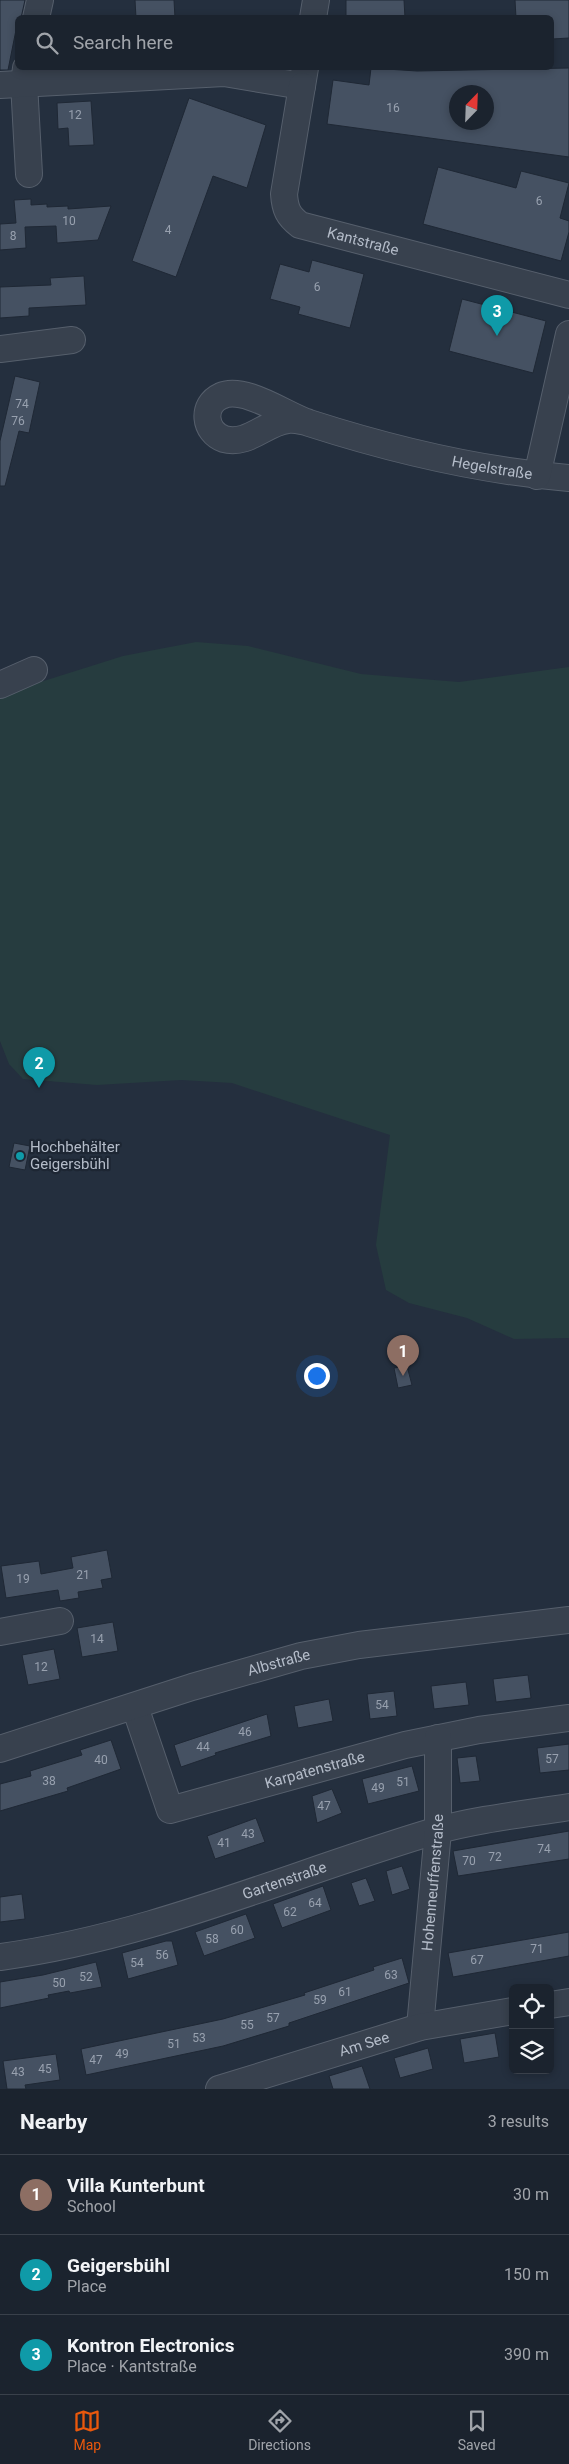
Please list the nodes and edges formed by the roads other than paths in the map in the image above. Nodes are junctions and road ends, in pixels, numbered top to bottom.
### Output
1 (40, 0) edge
2 (316, 0) edge
3 (37, 15) edge
4 (314, 15) edge
5 (303, 77) edge
6 (17, 79) edge
7 (29, 174) dead end
8 (569, 295) edge
9 (569, 334) edge
10 (72, 340) dead end
11 (0, 349) edge
12 (307, 422) dead end
13 (537, 476) junction
14 (569, 478) edge
15 (34, 670) dead end
16 (0, 684) edge
17 (569, 1620) edge
18 (60, 1621) dead end
19 (0, 1632) edge
20 (135, 1707) junction
21 (569, 1718) edge
22 (438, 1738) junction
23 (0, 1749) edge
24 (569, 1808) edge
25 (438, 1831) junction
26 (0, 1957) edge
27 (569, 2002) edge
28 (554, 2004) edge
29 (509, 2012) edge
30 (420, 2027) junction
31 (219, 2089) edge

1 - 3 street
2 - 4 street
5 - 6 street
5 - 8 street, Kantstraße
6 - 7 street
9 - 13 street, Hegelstraße
10 - 11 street
12 - 13 street, Hegelstraße
13 - 14 street
15 - 16 street
17 - 20 street, Albstraße
18 - 19 street
20 - 22 street, Karpatenstraße
20 - 23 street, Albstraße
21 - 22 street, Karpatenstraße
22 - 25 street, Hohenneuffenstraße
24 - 25 street, Gartenstraße
25 - 26 street, Gartenstraße
25 - 30 street, Hohenneuffenstraße
27 - 28 street
29 - 30 street, Am See
30 - 31 street, Am See

